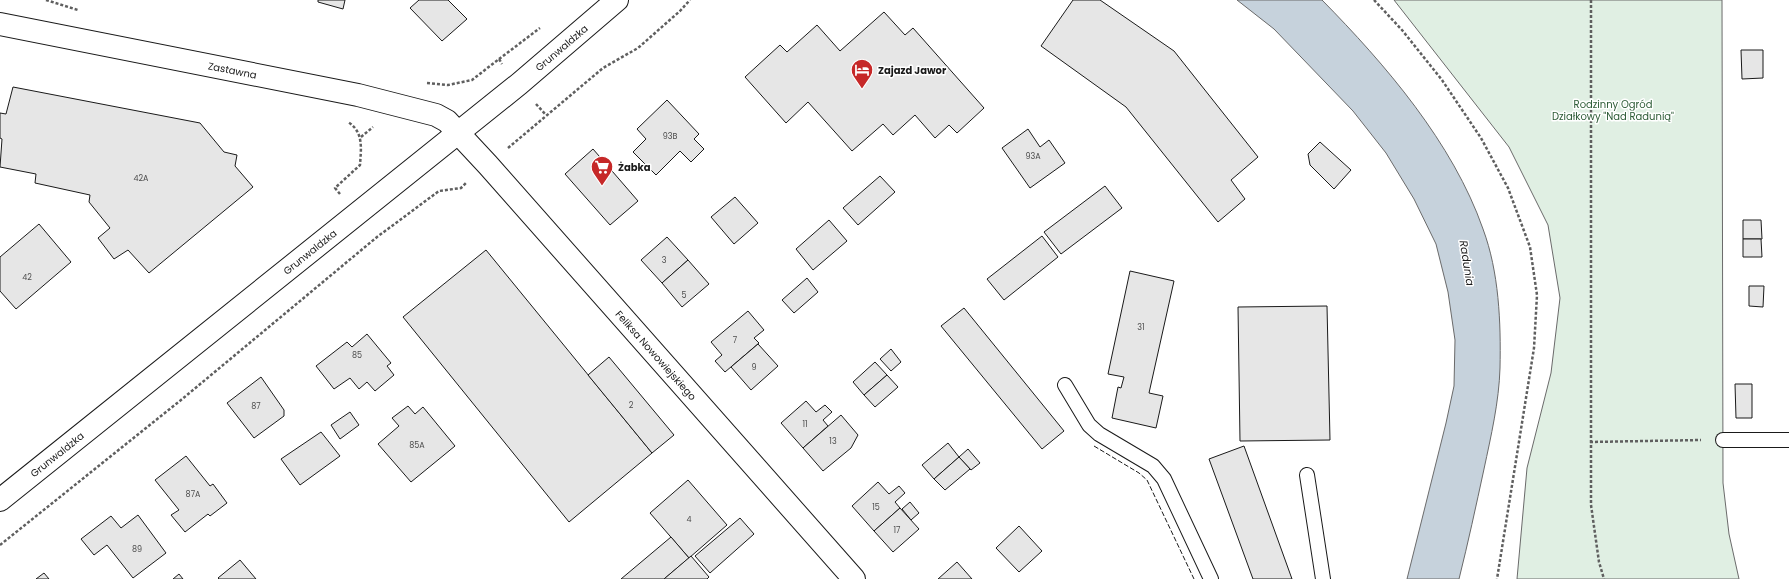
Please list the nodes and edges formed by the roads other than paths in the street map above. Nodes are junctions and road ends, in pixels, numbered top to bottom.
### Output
1 (617, 0) edge
2 (0, 24) edge
3 (458, 132) junction
4 (1065, 385) dead end
5 (1723, 440) road end
6 (1789, 440) edge
7 (1307, 475) dead end
8 (0, 500) edge
9 (854, 579) edge
10 (1211, 579) edge
11 (1323, 579) edge

1 - 3 main road, Grunwaldzka
2 - 3 main road, Zastawna
3 - 8 main road, Grunwaldzka
3 - 9 main road, Feliksa Nowowiejskiego
4 - 10 lane
5 - 6 lane
7 - 11 lane

